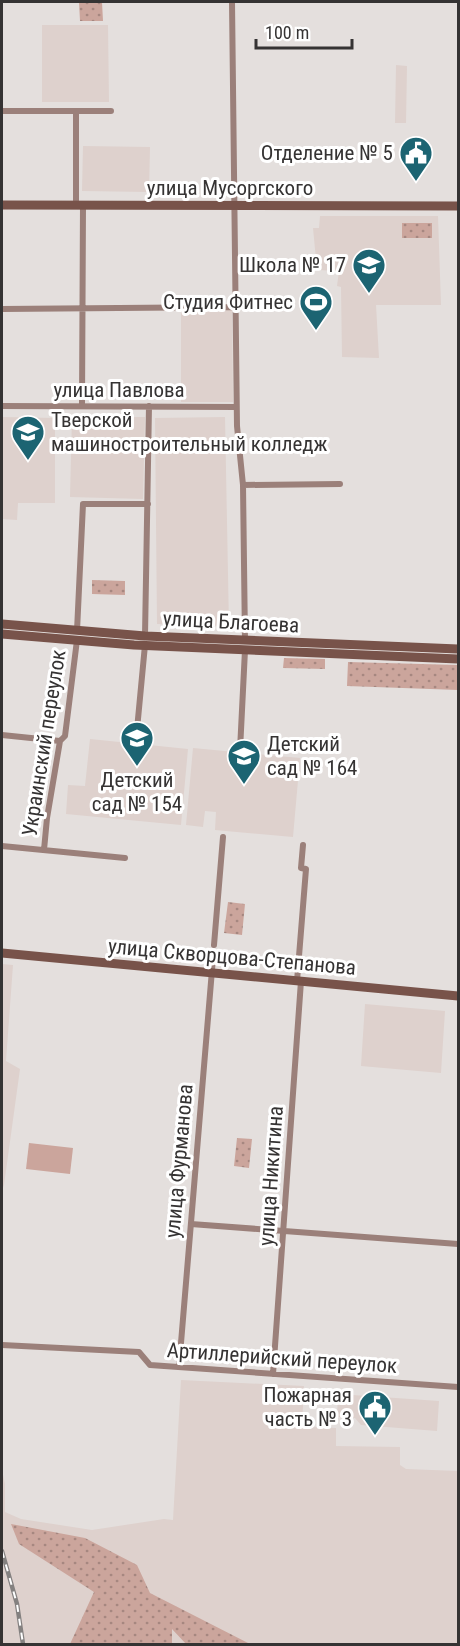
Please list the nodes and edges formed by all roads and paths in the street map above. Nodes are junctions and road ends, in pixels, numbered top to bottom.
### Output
1 (232, 2) edge
2 (2, 111) edge
3 (76, 111) junction
4 (111, 111) dead end
5 (2, 205) edge
6 (79, 205) junction
7 (234, 206) junction
8 (459, 206) edge
9 (235, 307) junction
10 (2, 309) edge
11 (82, 309) junction
12 (2, 406) edge
13 (82, 406) junction
14 (149, 406) junction
15 (236, 407) junction
16 (340, 483) dead end
17 (243, 485) junction
18 (148, 504) junction
19 (2, 624) edge
20 (2, 634) edge
21 (77, 635) junction
22 (145, 640) junction
23 (245, 646) junction
24 (459, 649) edge
25 (459, 658) edge
26 (2, 735) edge
27 (136, 740) dead end
28 (60, 741) junction
29 (240, 750) dead end
30 (223, 837) dead end
31 (303, 845) dead end
32 (2, 846) edge
33 (44, 850) junction
34 (125, 858) dead end
35 (214, 945) dead end
36 (2, 953) edge
37 (213, 958) dead end
38 (212, 973) junction
39 (299, 981) junction
40 (459, 996) edge
41 (191, 1224) junction
42 (284, 1231) junction
43 (459, 1244) edge
44 (2, 1345) edge
45 (179, 1367) junction
46 (273, 1374) junction
47 (459, 1387) edge

1 - 7 street
2 - 3 street
3 - 4 street
3 - 6 street
5 - 6 street, улица Мусоргского
6 - 7 street, улица Мусоргского
6 - 11 street
7 - 8 street, улица Мусоргского
7 - 9 street
9 - 11 street
9 - 15 street
10 - 11 street
11 - 13 street
12 - 13 street, улица Павлова
13 - 14 street, улица Павлова
14 - 15 street, улица Павлова
14 - 18 street
15 - 17 street
16 - 17 street
17 - 23 street
18 - 21 street, Украинский переулок
18 - 22 street
19 - 21 street, улица Благоева
20 - 21 street, улица Благоева
21 - 22 street, улица Благоева
21 - 28 street, Украинский переулок
22 - 23 street, улица Благоева
22 - 27 street
23 - 24 street, улица Благоева
23 - 25 street, улица Благоева
23 - 29 street
26 - 28 street
28 - 33 street, Украинский переулок
30 - 35 street
31 - 39 street, улица Никитина
32 - 33 street
33 - 34 street
36 - 38 street, улица Скворцова-Степанова
37 - 38 street, улица Фурманова
38 - 39 street, улица Скворцова-Степанова
38 - 41 street, улица Фурманова
39 - 40 street, улица Скворцова-Степанова
39 - 42 street, улица Никитина
41 - 42 street
41 - 45 street, улица Фурманова
42 - 43 street
42 - 46 street, улица Никитина
44 - 45 street, Артиллерийский переулок
45 - 46 street, Артиллерийский переулок
46 - 47 street, Артиллерийский переулок

